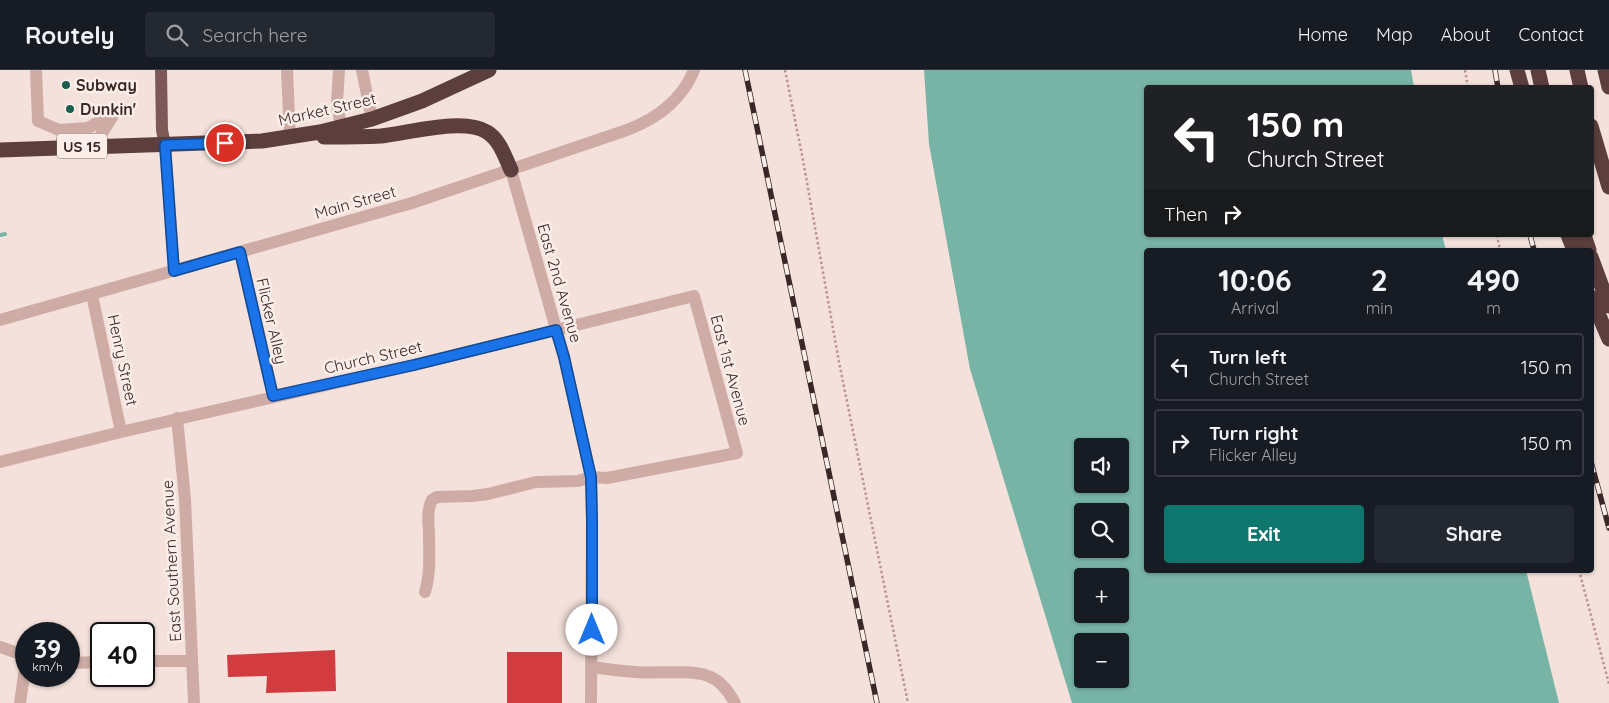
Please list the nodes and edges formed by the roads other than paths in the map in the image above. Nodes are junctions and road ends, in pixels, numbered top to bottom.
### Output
1 (36, 70) edge
2 (160, 70) edge
3 (287, 70) edge
4 (339, 70) edge
5 (362, 70) edge
6 (489, 70) edge
7 (694, 70) edge
8 (1517, 70) edge
9 (1538, 70) edge
10 (1577, 70) edge
11 (1605, 70) edge
12 (1521, 85) edge
13 (1541, 85) edge
14 (1580, 85) edge
15 (1609, 87) edge
16 (372, 119) junction
17 (341, 127) junction
18 (1594, 136) edge
19 (290, 137) junction
20 (165, 145) junction
21 (94, 146) junction
22 (0, 150) edge
23 (511, 170) junction
24 (1609, 187) edge
25 (240, 252) junction
26 (1594, 266) edge
27 (174, 271) junction
28 (92, 295) junction
29 (694, 296) joint
30 (1594, 304) edge
31 (1609, 306) edge
32 (0, 320) edge
33 (556, 330) junction
34 (1609, 339) edge
35 (273, 396) junction
36 (177, 418) junction
37 (121, 432) junction
38 (0, 462) edge
39 (591, 477) junction
40 (425, 592) dead end
41 (0, 647) edge
42 (15, 652) edge
43 (155, 661) edge
44 (192, 661) junction
45 (592, 667) junction
46 (22, 687) edge
47 (20, 703) edge
48 (194, 703) edge
49 (592, 703) edge
50 (735, 703) edge

1 - 21 street
2 - 20 main road
3 - 19 street
4 - 17 street
5 - 16 street
6 - 16 highway, Market Street / US 15
7 - 23 street, Main Street
8 - 12 highway
9 - 13 highway
10 - 14 highway
11 - 15 highway
16 - 17 highway, Market Street / US 15
17 - 19 highway, Market Street / US 15
18 - 24 highway
19 - 20 highway, Market Street / US 15
19 - 23 highway
20 - 21 highway, US 15
20 - 27 street
21 - 22 highway, US 15
23 - 25 street, Main Street
23 - 33 street, East 2nd Avenue
25 - 27 street, Main Street
25 - 35 street, Flicker Alley
26 - 31 highway
27 - 28 street, Main Street
28 - 32 street, Main Street
28 - 37 street, Henry Street
29 - 33 street, Church Street
29 - 39 street, East 1st Avenue
30 - 34 highway
33 - 35 street, Church Street
33 - 39 street, East 2nd Avenue
35 - 36 street, Church Street
36 - 37 street, Church Street
36 - 44 street, East Southern Avenue
37 - 38 street, Church Street
39 - 40 street
39 - 45 street, East 2nd Avenue
41 - 42 street
43 - 44 street
44 - 48 street, East Southern Avenue
45 - 49 street, East 2nd Avenue
45 - 50 street
46 - 47 street

